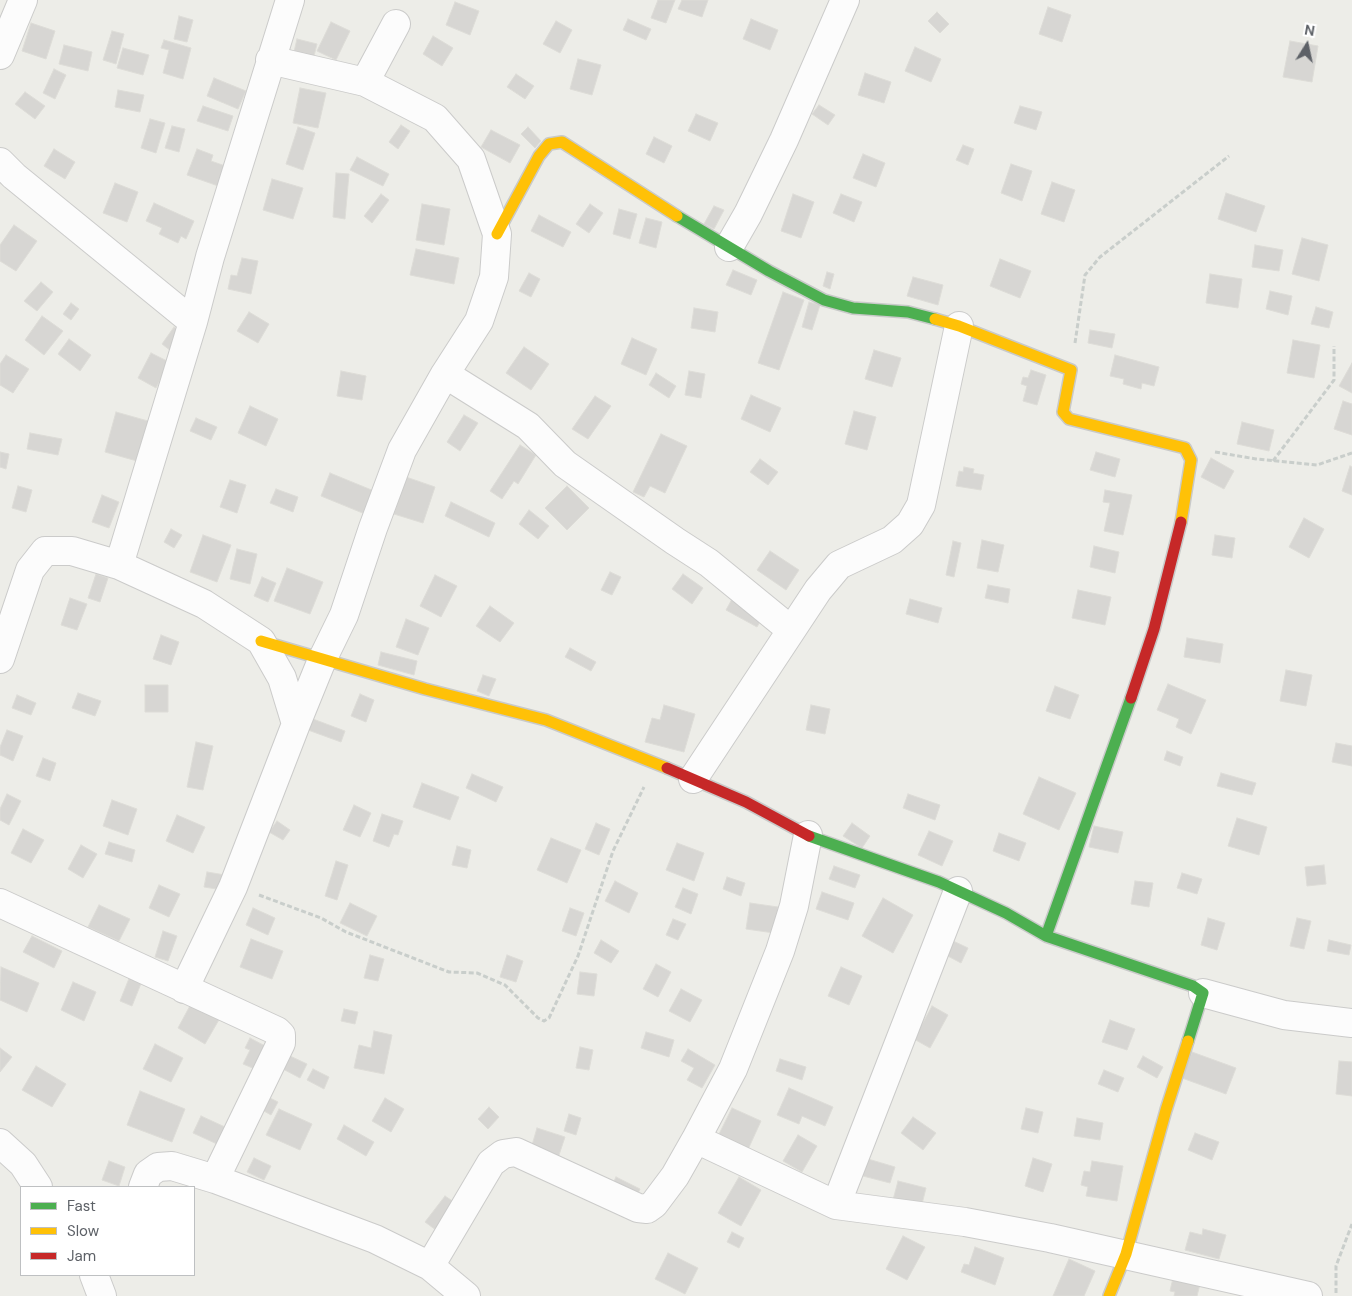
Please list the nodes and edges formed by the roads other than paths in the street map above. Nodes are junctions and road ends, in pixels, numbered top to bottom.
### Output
1 (23, 0) edge
2 (290, 0) edge
3 (845, 0) edge
4 (396, 24) dead end
5 (0, 55) edge
6 (270, 60) junction
7 (365, 82) junction
8 (0, 162) edge
9 (496, 234) junction
10 (729, 247) junction
11 (193, 322) junction
12 (959, 326) junction
13 (444, 374) junction
14 (119, 565) junction
15 (791, 630) junction
16 (261, 641) junction
17 (0, 659) edge
18 (322, 660) junction
19 (296, 724) junction
20 (693, 779) junction
21 (808, 835) junction
22 (958, 891) junction
23 (0, 903) edge
24 (1046, 936) junction
25 (184, 989) junction
26 (1203, 993) junction
27 (1352, 1023) edge
28 (696, 1140) junction
29 (0, 1143) edge
30 (215, 1179) junction
31 (37, 1186) edge
32 (142, 1186) edge
33 (836, 1205) junction
34 (1126, 1254) junction
35 (430, 1266) junction
36 (94, 1276) edge
37 (102, 1296) edge
38 (466, 1296) edge
39 (1110, 1296) edge
40 (1308, 1296) edge

1 - 5 street
2 - 6 street
3 - 10 street
4 - 7 street
6 - 7 street
6 - 11 street
7 - 9 street
8 - 11 street
9 - 10 street
9 - 13 street
10 - 12 street
11 - 14 street
12 - 15 street
12 - 24 street
13 - 15 street
13 - 18 street
14 - 16 street
14 - 17 street
15 - 20 street
16 - 18 street
16 - 19 street
18 - 19 street
18 - 20 street
19 - 25 street
20 - 21 street
21 - 22 street
21 - 28 street
22 - 24 street
22 - 33 street
23 - 25 street
24 - 26 street
25 - 30 street
26 - 27 street
26 - 34 street
28 - 33 street
28 - 35 street
29 - 31 street
30 - 32 street
30 - 35 street
33 - 34 street
34 - 39 street
34 - 40 street
35 - 38 street
36 - 37 street

